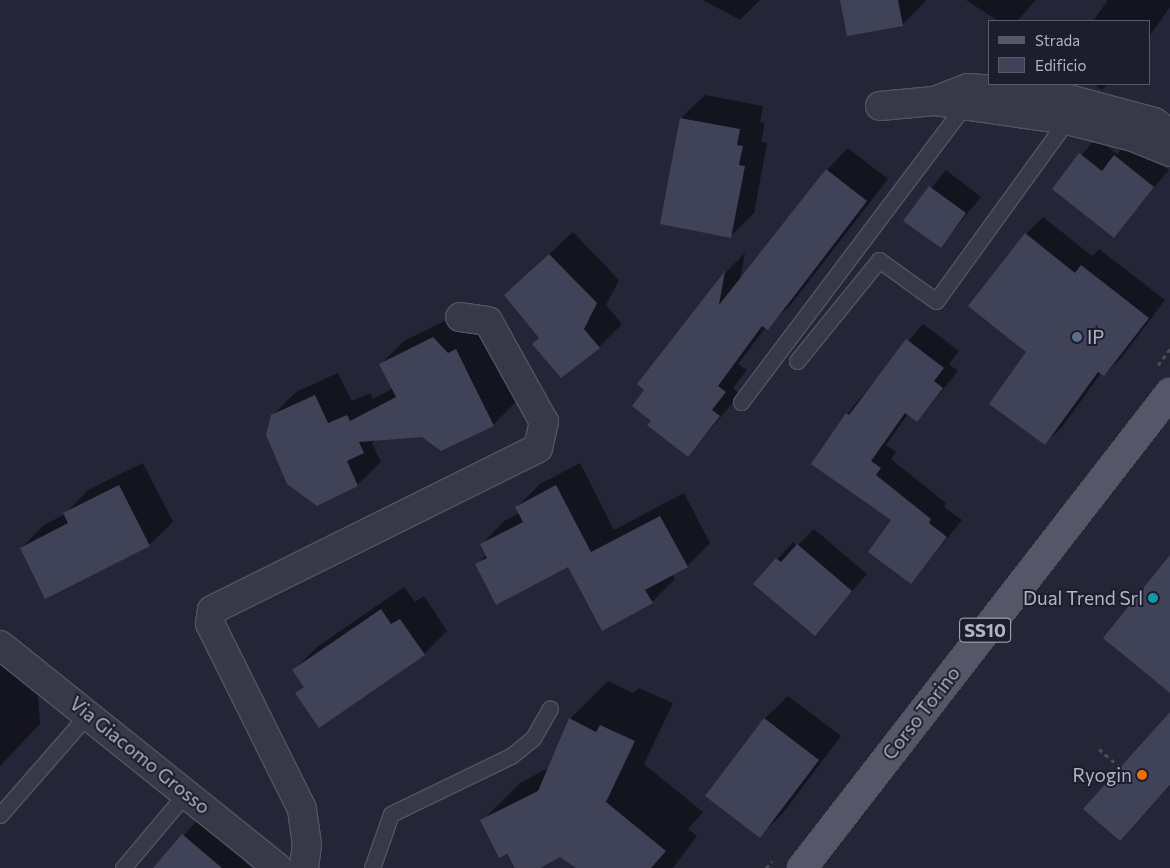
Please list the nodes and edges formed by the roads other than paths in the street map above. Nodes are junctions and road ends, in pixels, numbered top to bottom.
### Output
1 (934, 101) junction
2 (880, 106) dead end
3 (963, 107) junction
4 (1067, 120) junction
5 (1170, 134) edge
6 (1170, 152) edge
7 (460, 317) dead end
8 (797, 361) dead end
9 (1170, 394) edge
10 (741, 402) dead end
11 (0, 645) edge
12 (550, 709) dead end
13 (89, 713) junction
14 (187, 792) junction
15 (0, 815) edge
16 (123, 868) edge
17 (278, 868) edge
18 (304, 868) edge
19 (372, 868) edge
20 (802, 868) edge

1 - 2 street
1 - 3 street
1 - 5 street
3 - 4 street
3 - 10 lane
4 - 6 street
4 - 8 lane
7 - 18 street
9 - 20 main road, Corso Torino / SS10
11 - 13 street, Via Giacomo Grosso
12 - 19 lane
13 - 14 street, Via Giacomo Grosso
13 - 15 lane
14 - 16 lane
14 - 17 street, Via Giacomo Grosso

